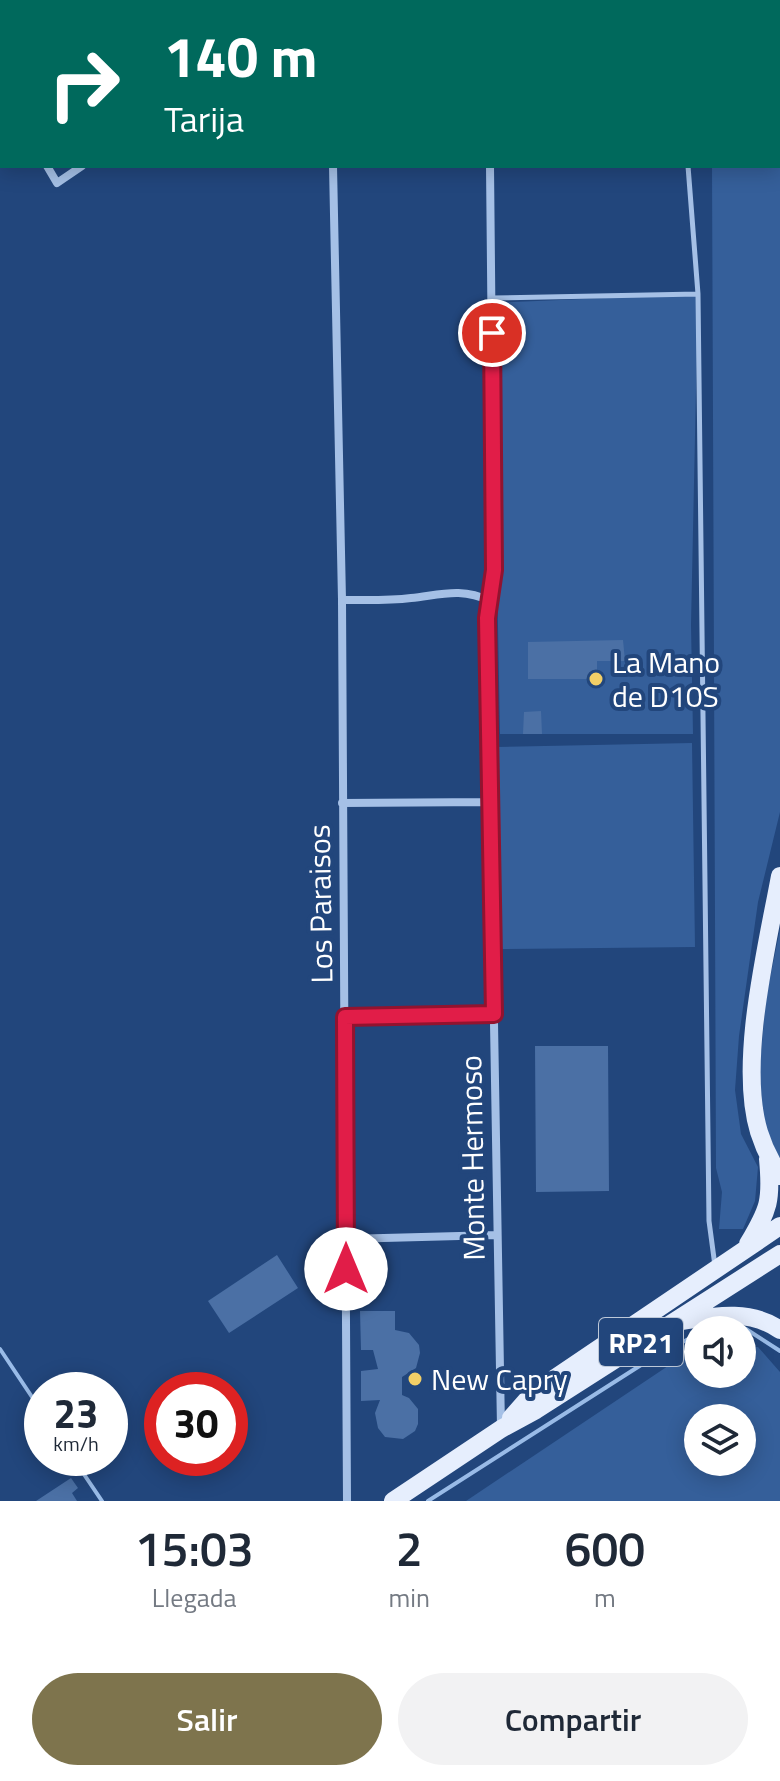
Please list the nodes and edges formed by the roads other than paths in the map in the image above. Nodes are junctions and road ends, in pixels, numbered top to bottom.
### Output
1 (48, 168) edge
2 (79, 168) edge
3 (333, 168) edge
4 (490, 168) edge
5 (688, 168) edge
6 (698, 294) junction
7 (492, 298) junction
8 (342, 600) junction
9 (490, 601) junction
10 (490, 802) junction
11 (342, 803) junction
12 (780, 876) edge
13 (494, 1014) junction
14 (345, 1017) junction
15 (768, 1157) junction
16 (780, 1176) edge
17 (780, 1226) edge
18 (497, 1235) junction
19 (346, 1239) junction
20 (744, 1251) junction
21 (780, 1254) edge
22 (716, 1271) junction
23 (670, 1323) junction
24 (780, 1330) edge
25 (501, 1429) junction
26 (347, 1501) edge
27 (393, 1501) edge

1 - 2 street
3 - 8 street, Los Paraisos
4 - 7 street, Monte Hermoso
5 - 6 lane
6 - 7 lane
6 - 22 lane
7 - 9 street, Monte Hermoso
8 - 9 street
8 - 11 street, Los Paraisos
9 - 10 street, Monte Hermoso
10 - 11 street
10 - 13 street, Monte Hermoso
11 - 14 street, Los Paraisos
12 - 15 main road
13 - 14 street
13 - 18 street, Monte Hermoso
14 - 19 street, Los Paraisos
15 - 16 main road
15 - 20 main road
17 - 20 main road, RP21
18 - 19 street
18 - 25 street, Monte Hermoso
19 - 26 street, Los Paraisos
20 - 22 main road, RP21
21 - 23 main road, RP21
22 - 25 main road, RP21
23 - 24 main road
23 - 25 main road, RP21
25 - 27 main road, RP21

